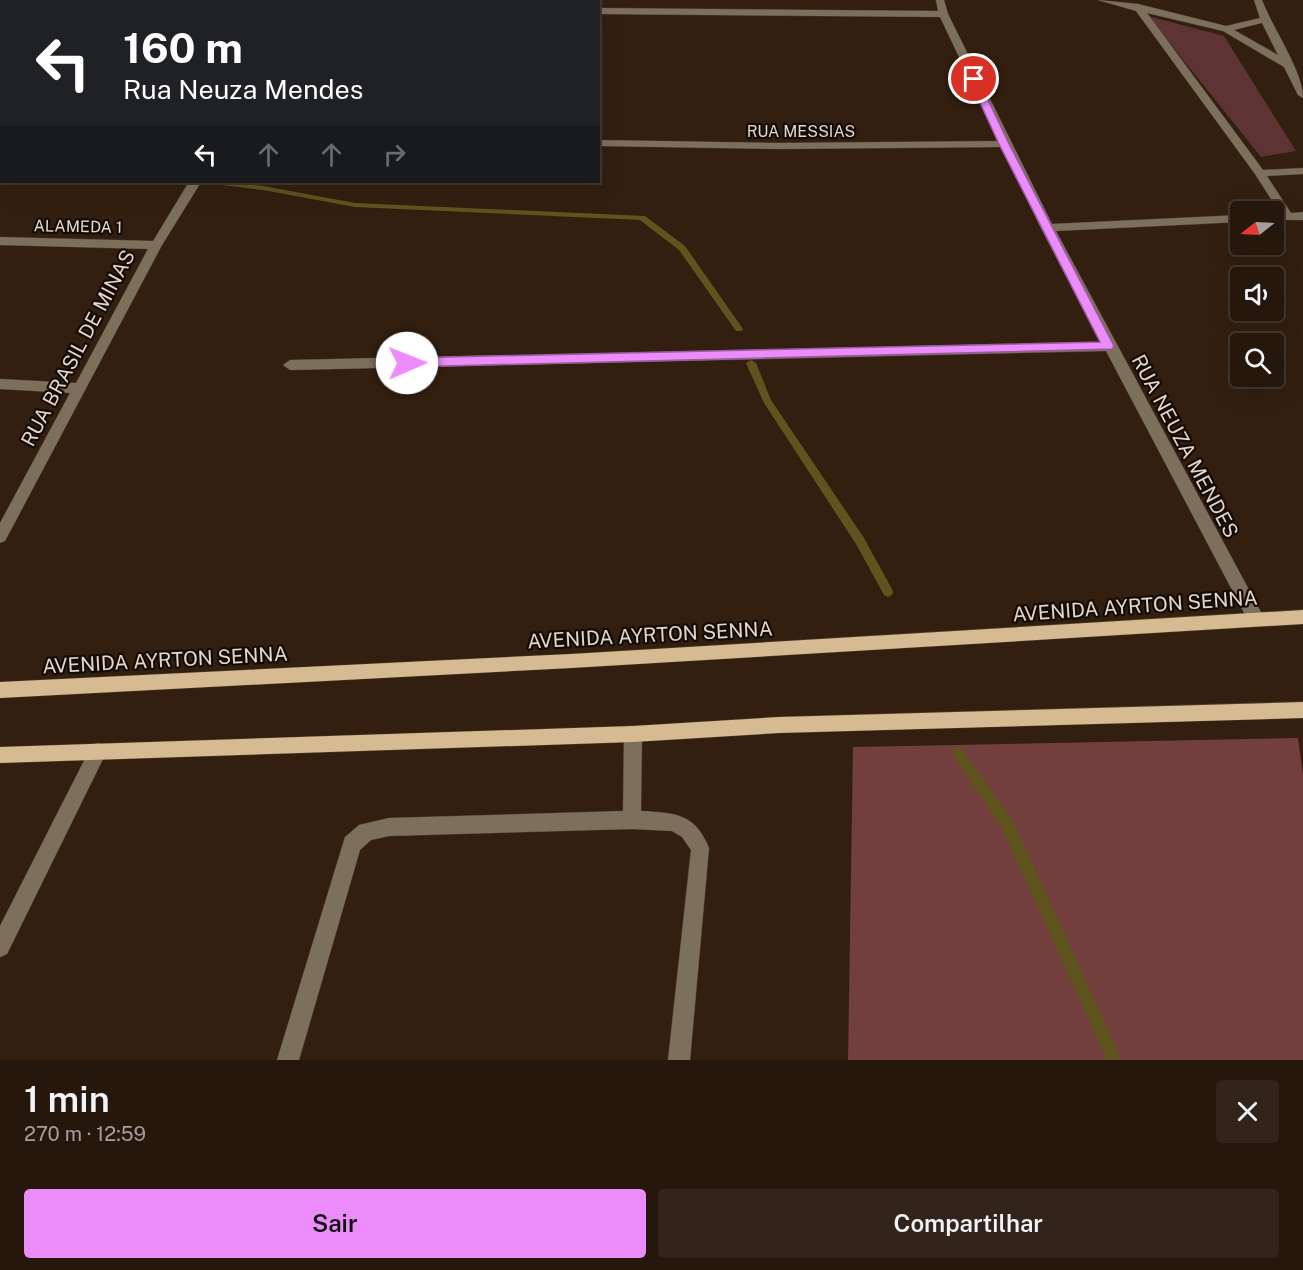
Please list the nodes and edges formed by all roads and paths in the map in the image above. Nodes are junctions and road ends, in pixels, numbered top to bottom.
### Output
1 (846, 0) edge
2 (940, 0) edge
3 (1102, 0) edge
4 (1258, 0) edge
5 (1138, 7) junction
6 (600, 11) edge
7 (843, 13) junction
8 (943, 14) junction
9 (1265, 21) junction
10 (1226, 29) junction
11 (1288, 65) junction
12 (1303, 95) edge
13 (600, 143) edge
14 (1004, 144) junction
15 (1303, 171) edge
16 (1260, 173) junction
17 (194, 183) edge
18 (1284, 216) edge
19 (1287, 216) junction
20 (1303, 216) edge
21 (1230, 219) edge
22 (1047, 228) junction
23 (0, 241) edge
24 (156, 245) junction
25 (1108, 346) junction
26 (290, 365) dead end
27 (0, 384) edge
28 (78, 388) junction
29 (0, 537) edge
30 (1303, 617) edge
31 (1256, 619) junction
32 (0, 690) edge
33 (1303, 710) edge
34 (633, 734) junction
35 (98, 751) junction
36 (0, 755) edge
37 (632, 820) junction
38 (0, 947) edge
39 (288, 1060) edge
40 (679, 1060) edge

1 - 7 street
2 - 8 street, RUA NEUZA MENDES
3 - 5 street
4 - 9 street
5 - 10 street
5 - 16 street
6 - 7 street
7 - 8 street
8 - 14 street, RUA NEUZA MENDES
9 - 10 street
9 - 11 street
10 - 11 street
11 - 12 street
13 - 14 street, RUA MESSIAS
14 - 22 street, RUA NEUZA MENDES
15 - 16 street
16 - 19 street
17 - 24 street, RUA BRASIL DE MINAS
18 - 19 street
19 - 20 street
21 - 22 street
22 - 25 street, RUA NEUZA MENDES
23 - 24 street, ALAMEDA 1
24 - 28 street, RUA BRASIL DE MINAS
25 - 26 street
25 - 31 street, RUA NEUZA MENDES
27 - 28 street
28 - 29 street, RUA BRASIL DE MINAS
30 - 31 main road, AVENIDA AYRTON SENNA
31 - 32 main road, AVENIDA AYRTON SENNA
33 - 34 main road
34 - 35 main road
34 - 37 street
35 - 36 main road
35 - 38 street
37 - 39 street
37 - 40 street

